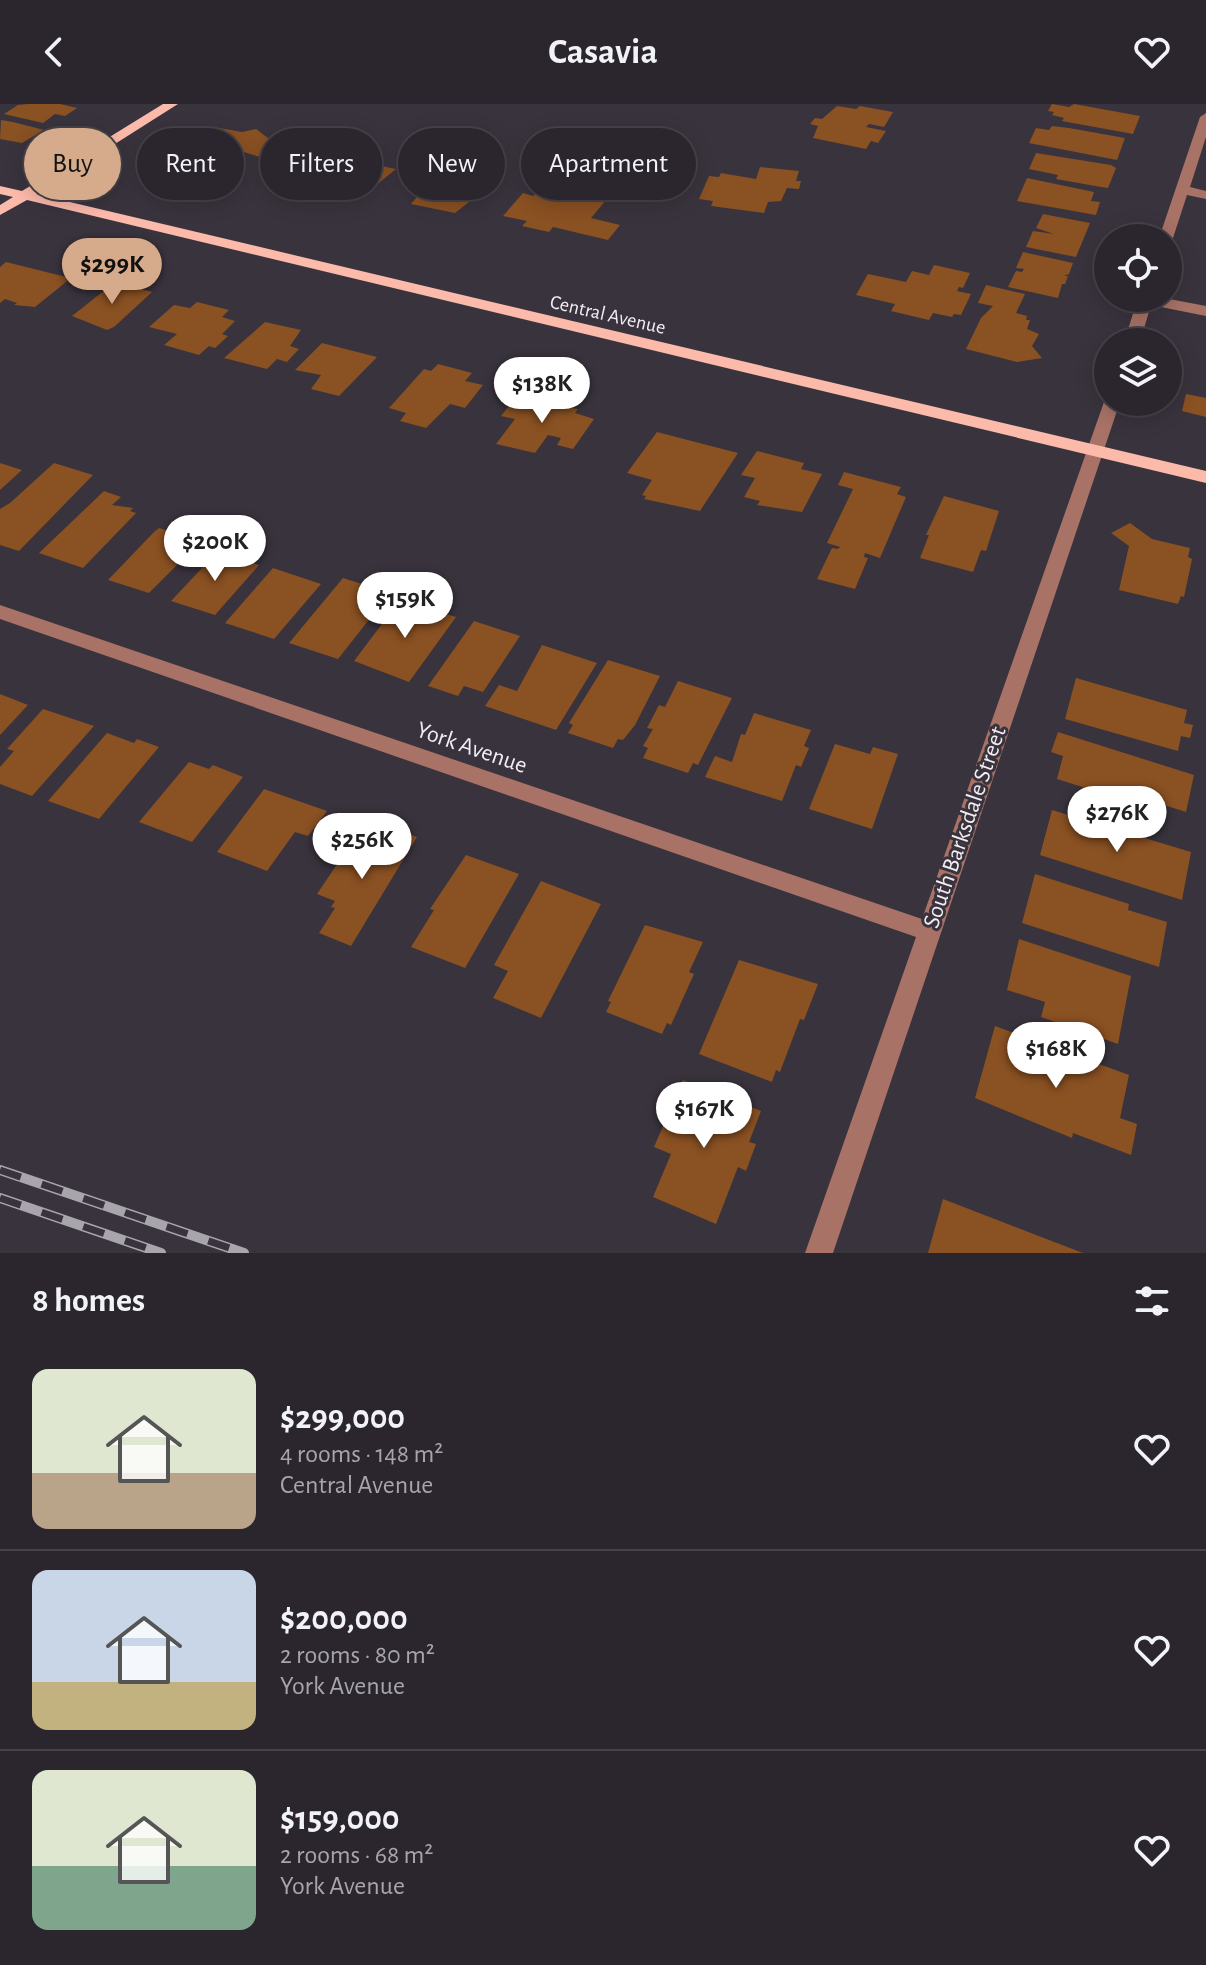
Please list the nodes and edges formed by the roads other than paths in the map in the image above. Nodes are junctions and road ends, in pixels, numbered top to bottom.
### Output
1 (172, 104) edge
2 (1206, 117) edge
3 (0, 190) edge
4 (1182, 190) junction
5 (22, 195) junction
6 (1206, 195) edge
7 (0, 211) edge
8 (1171, 224) edge
9 (1182, 306) edge
10 (1206, 311) edge
11 (1107, 416) edge
12 (1096, 450) junction
13 (1206, 477) edge
14 (0, 612) edge
15 (928, 931) junction
16 (819, 1253) edge

1 - 5 main road
2 - 4 street
3 - 5 main road, Central Avenue
4 - 6 street
4 - 8 street
5 - 7 main road
5 - 12 main road, Central Avenue
9 - 10 street
11 - 12 street, South Barksdale Street
12 - 13 main road, Central Avenue
12 - 15 street, South Barksdale Street
14 - 15 street, York Avenue
15 - 16 street, South Barksdale Street

